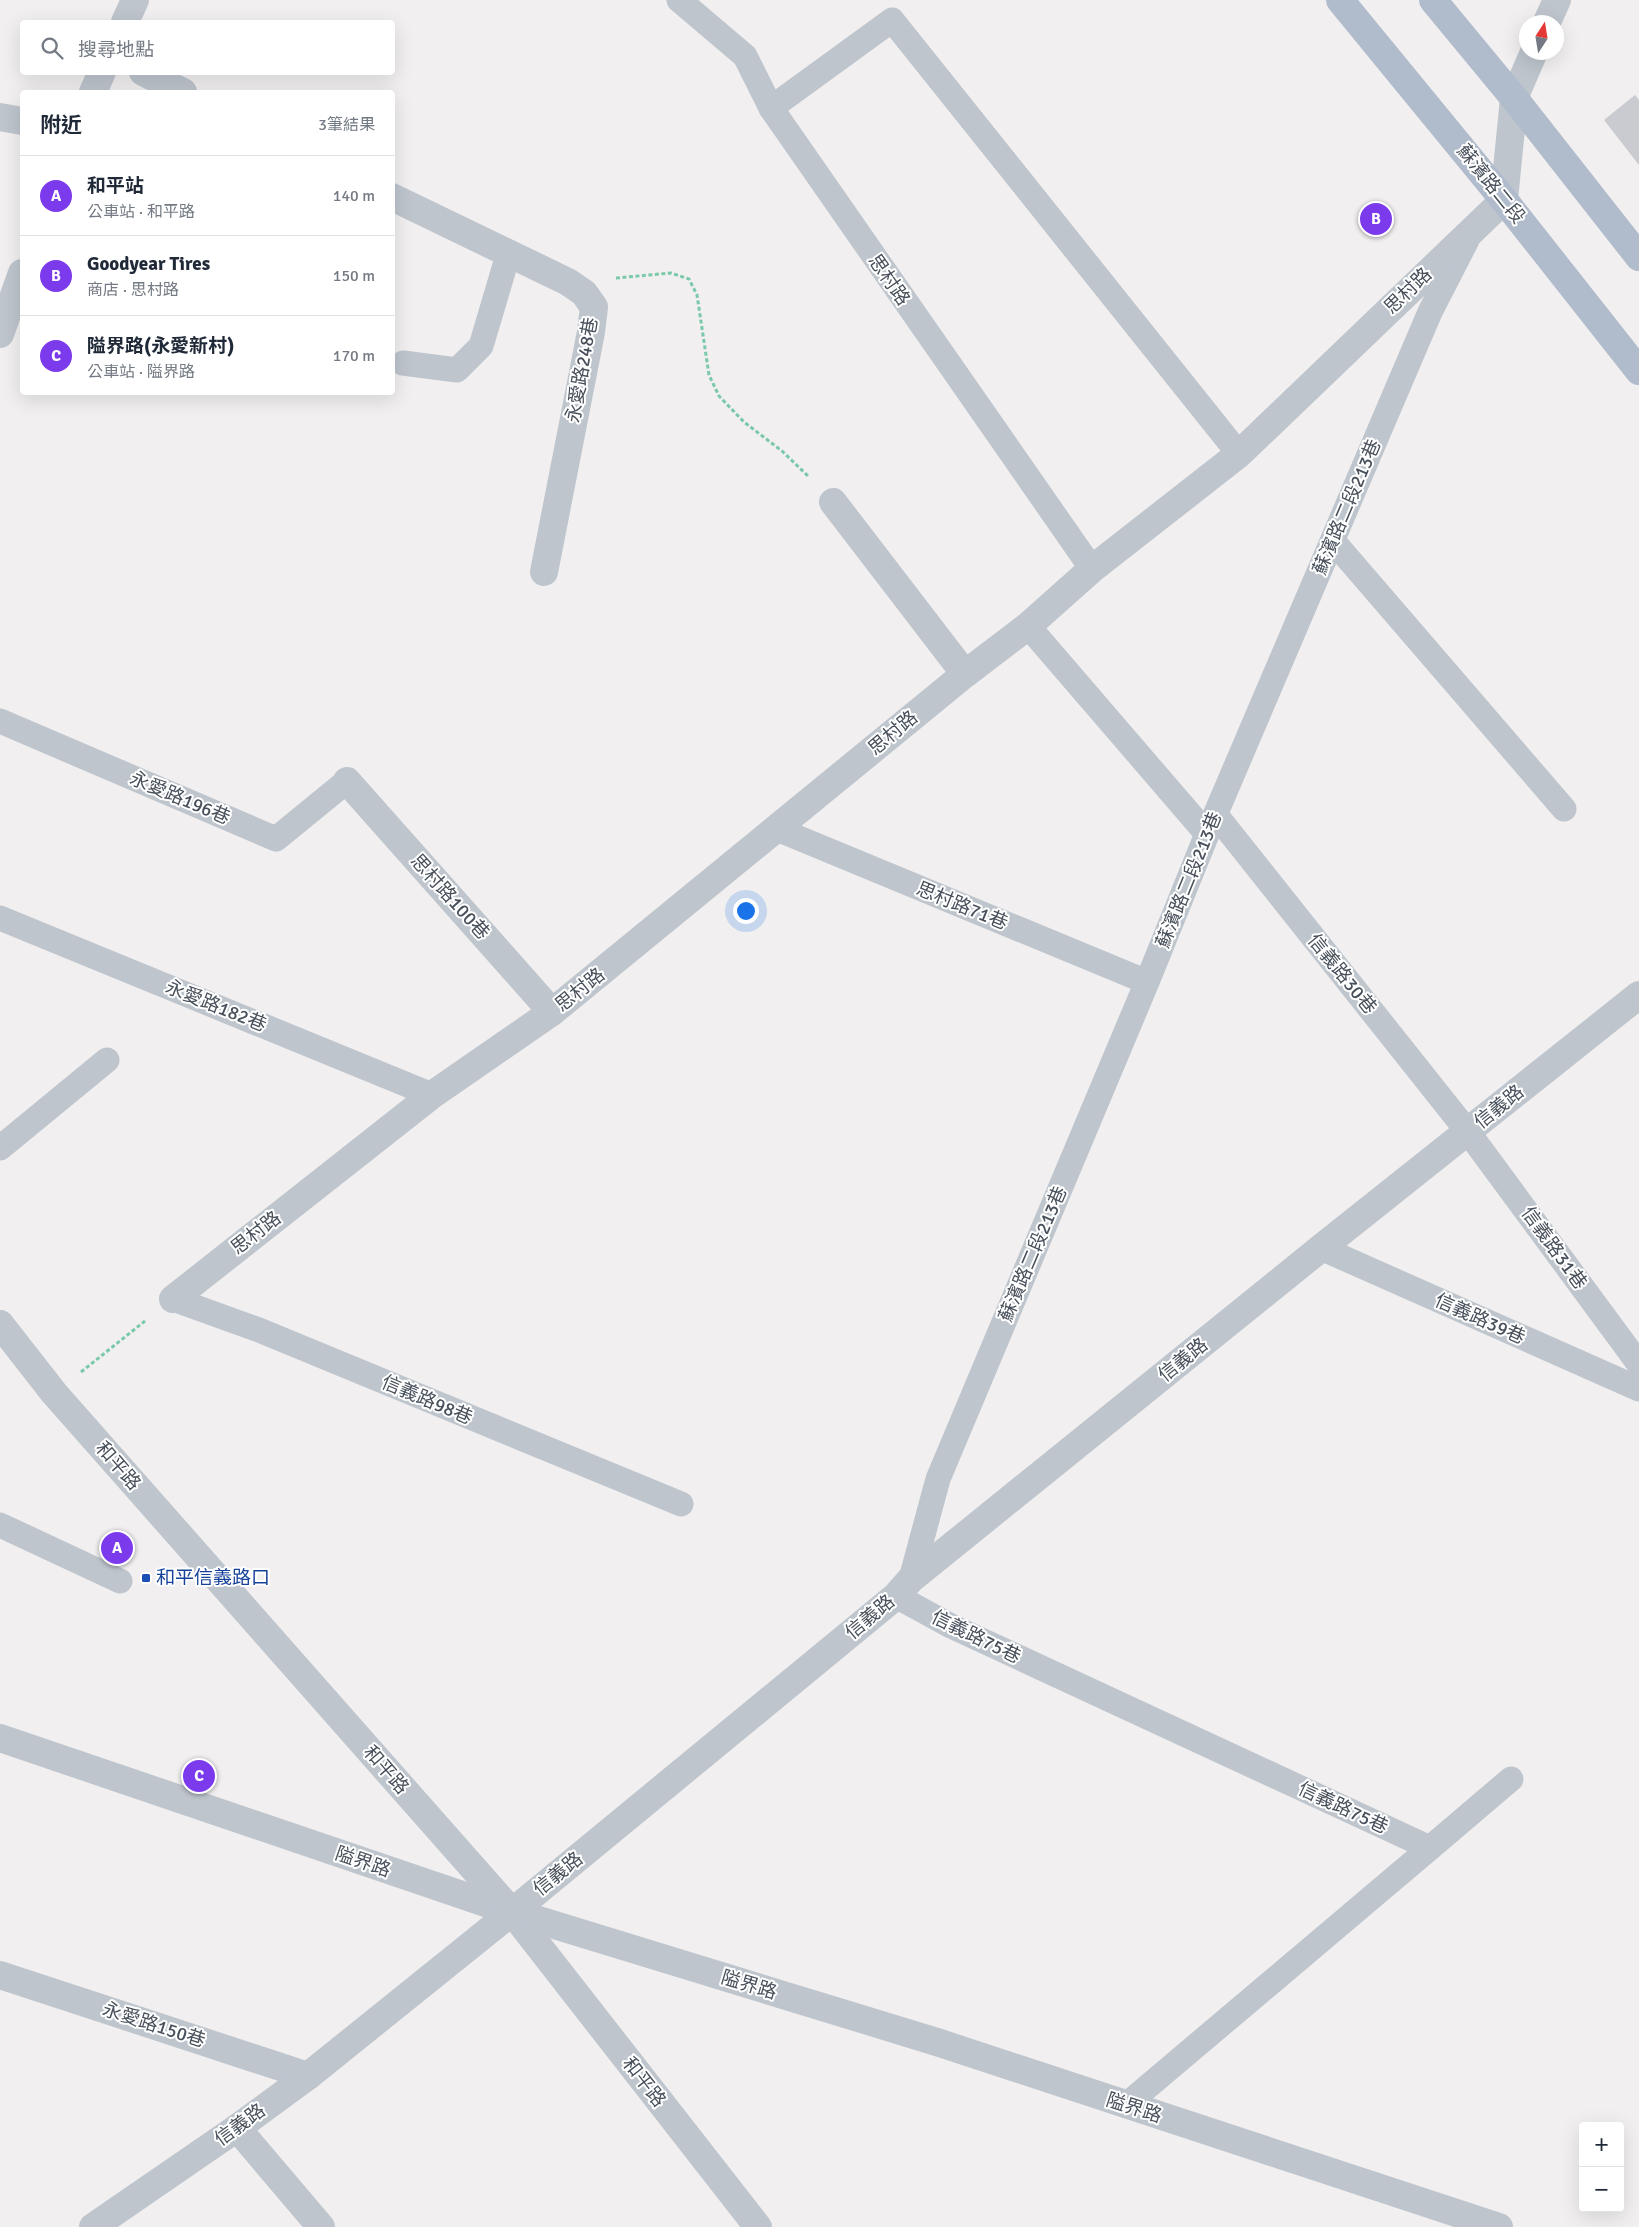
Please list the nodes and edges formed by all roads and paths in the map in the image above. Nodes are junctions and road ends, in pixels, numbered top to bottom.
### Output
1 (135, 0) edge
2 (679, 0) edge
3 (1340, 0) edge
4 (1433, 0) edge
5 (1557, 0) edge
6 (1550, 15) edge
7 (126, 20) edge
8 (1531, 60) edge
9 (101, 75) edge
10 (149, 75) edge
11 (94, 90) edge
12 (179, 90) edge
13 (1514, 98) junction
14 (771, 108) junction
15 (0, 117) edge
16 (20, 121) edge
17 (395, 198) edge
18 (1504, 200) junction
19 (508, 255) junction
20 (1639, 258) edge
21 (20, 279) edge
22 (568, 282) junction
23 (0, 334) edge
24 (403, 363) dead end
25 (1639, 371) edge
26 (1239, 454) junction
27 (833, 502) joint
28 (1333, 541) junction
29 (1092, 569) junction
30 (544, 572) dead end
31 (1028, 626) junction
32 (965, 674) junction
33 (0, 721) edge
34 (347, 781) joint
35 (1564, 809) dead end
36 (1211, 825) junction
37 (777, 829) junction
38 (0, 918) edge
39 (1147, 982) junction
40 (1639, 995) edge
41 (552, 1012) junction
42 (107, 1060) dead end
43 (432, 1095) junction
44 (1468, 1132) junction
45 (0, 1148) edge
46 (1321, 1248) junction
47 (173, 1299) junction
48 (0, 1324) edge
49 (1639, 1364) edge
50 (1639, 1389) edge
51 (54, 1393) junction
52 (681, 1504) dead end
53 (0, 1524) edge
54 (120, 1581) dead end
55 (904, 1588) junction
56 (0, 1738) edge
57 (1511, 1779) dead end
58 (1430, 1848) junction
59 (512, 1912) junction
60 (0, 1975) edge
61 (308, 2076) junction
62 (1126, 2105) junction
63 (237, 2128) junction
64 (93, 2227) edge
65 (321, 2227) edge
66 (758, 2227) edge
67 (1499, 2227) edge

1 - 7 street
2 - 14 lane, 思村路
3 - 18 main road, 蘇濱路二段
4 - 13 main road
5 - 6 street
8 - 13 street
9 - 11 street
10 - 12 street
13 - 18 street
13 - 20 main road
14 - 26 lane
14 - 29 lane, 思村路
15 - 16 street
17 - 19 street, 永愛路248巷
18 - 25 main road, 蘇濱路二段
18 - 26 street, 思村路
18 - 28 lane, 蘇濱路二段213巷
19 - 22 street, 永愛路248巷
19 - 24 lane
21 - 23 street
22 - 27 path
22 - 30 street, 永愛路248巷
26 - 29 street, 思村路
27 - 32 street
28 - 35 lane
28 - 36 lane, 蘇濱路二段213巷
29 - 31 street, 思村路
31 - 32 street, 思村路
31 - 36 lane, 信義路30巷
32 - 37 street, 思村路
33 - 34 lane, 永愛路196巷
34 - 41 street, 思村路100巷
36 - 39 lane, 蘇濱路二段213巷
36 - 44 lane, 信義路30巷
37 - 39 lane, 思村路71巷
37 - 41 street, 思村路
38 - 43 lane, 永愛路182巷
39 - 55 lane, 蘇濱路二段213巷
40 - 44 street, 信義路
41 - 43 street, 思村路
42 - 45 lane
43 - 47 street, 思村路
44 - 46 street, 信義路
44 - 49 lane, 信義路31巷
46 - 50 lane, 信義路39巷
46 - 55 street, 信義路
47 - 51 path
47 - 52 lane, 信義路98巷
48 - 51 street, 和平路
51 - 59 street, 和平路
53 - 54 lane
55 - 58 lane, 信義路75巷
55 - 59 street, 信義路
56 - 59 street, 隘界路
57 - 58 lane
58 - 62 lane
59 - 61 street, 信義路
59 - 62 street, 隘界路
59 - 66 street, 和平路
60 - 61 street, 永愛路150巷
61 - 63 street, 信義路
62 - 67 street, 隘界路
63 - 64 street, 信義路
63 - 65 street

